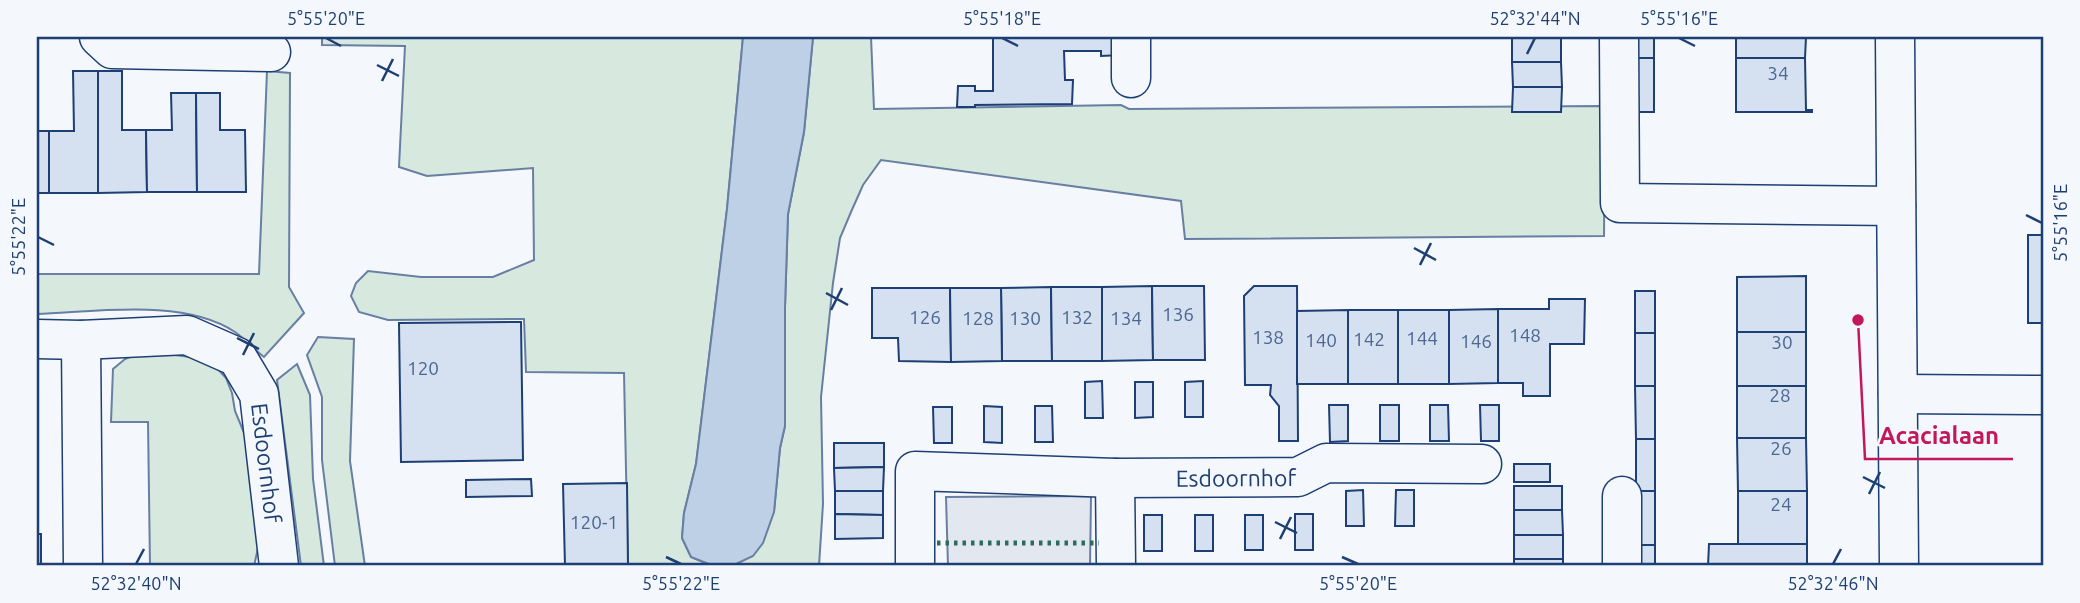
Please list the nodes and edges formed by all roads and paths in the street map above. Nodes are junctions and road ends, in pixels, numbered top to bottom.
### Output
1 (99, 37) edge
2 (1131, 37) edge
3 (1619, 37) edge
4 (1895, 37) edge
5 (271, 52) dead end
6 (1131, 78) dead end
7 (1896, 206) junction
8 (37, 339) edge
9 (81, 340) junction
10 (1898, 394) junction
11 (2043, 396) edge
12 (1482, 464) dead end
13 (1115, 478) junction
14 (1622, 496) dead end
15 (83, 566) edge
16 (279, 566) edge
17 (915, 566) edge
18 (1116, 566) edge
19 (1622, 566) edge
20 (1899, 566) edge

1 - 5 street
2 - 6 street
3 - 7 street
4 - 7 street
7 - 10 street
8 - 9 street, Esdoornhof
9 - 15 street
9 - 16 street, Esdoornhof
10 - 11 street
10 - 20 street
12 - 13 street, Esdoornhof
13 - 17 street, Esdoornhof
13 - 18 street
14 - 19 street

